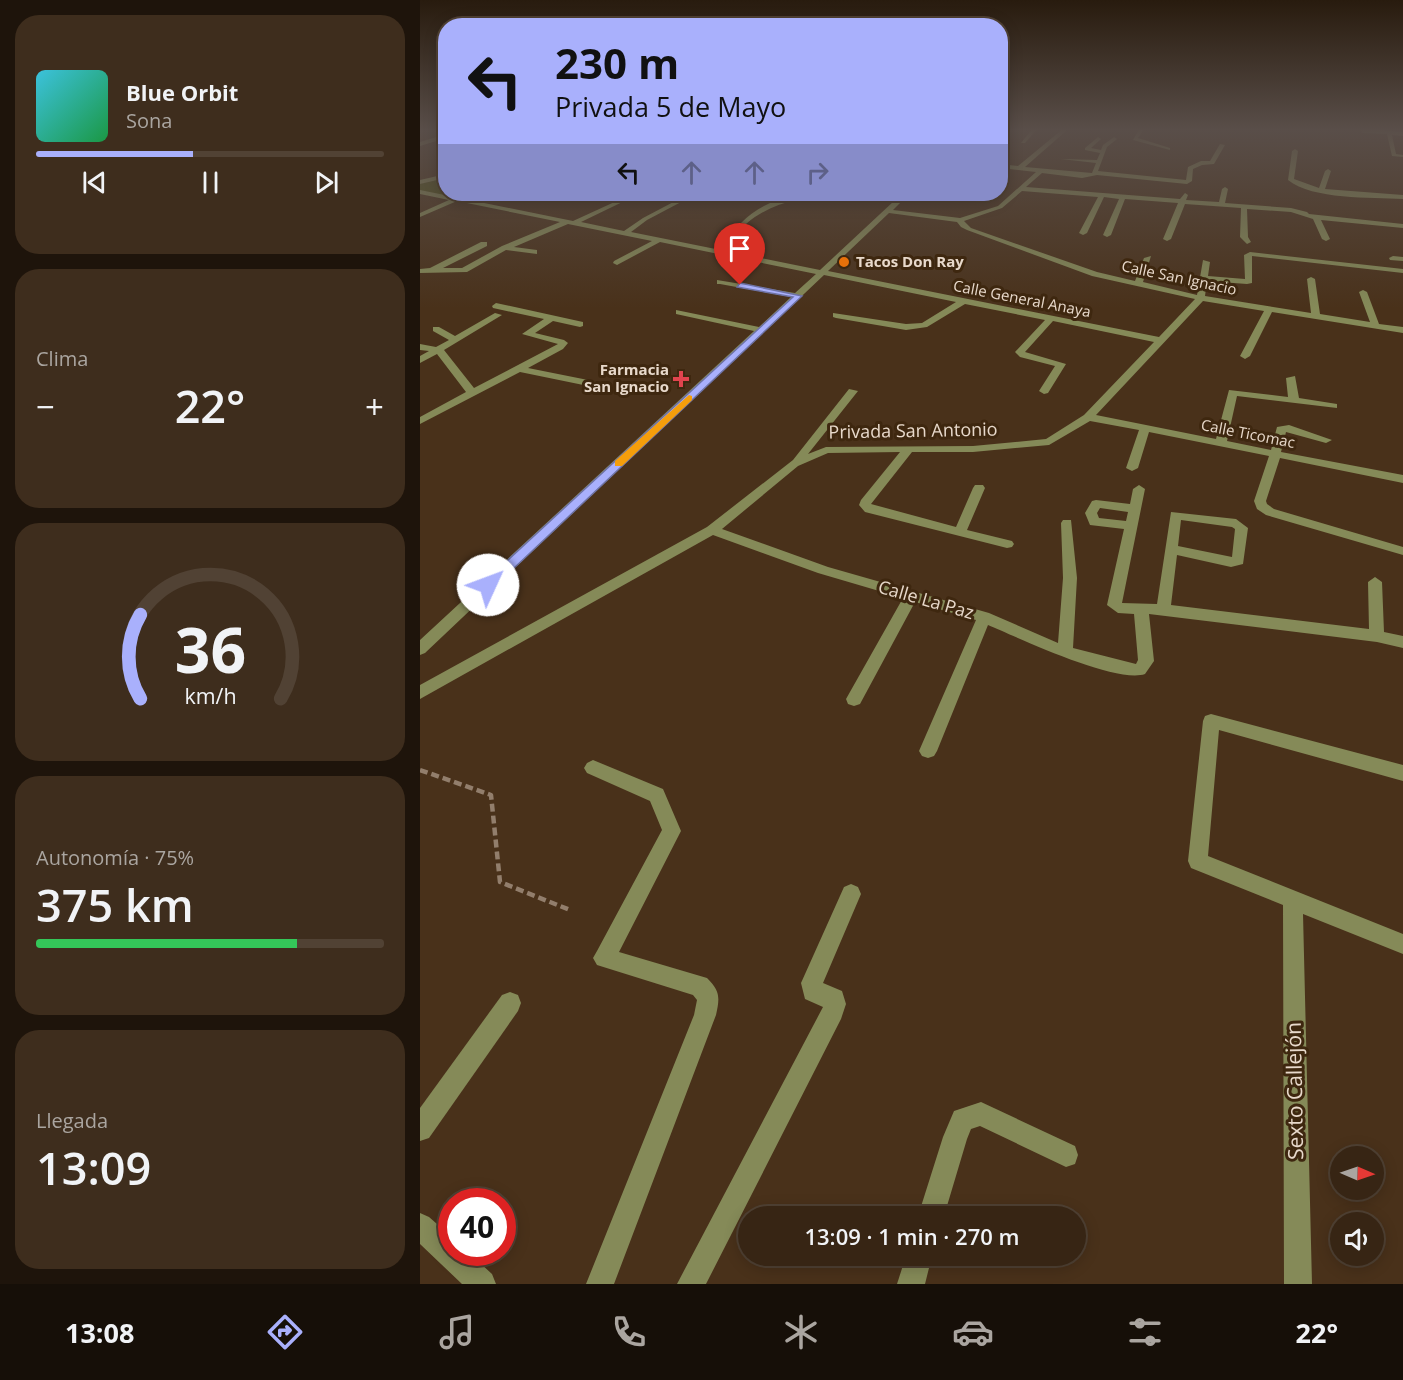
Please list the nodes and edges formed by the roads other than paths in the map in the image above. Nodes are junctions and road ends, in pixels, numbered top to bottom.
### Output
1 (1171, 188) dead end
2 (1317, 188) edge
3 (1022, 189) joint
4 (1225, 189) dead end
5 (1322, 189) joint
6 (420, 192) edge
7 (438, 195) edge
8 (1102, 195) junction
9 (1123, 196) junction
10 (1403, 197) edge
11 (1008, 200) edge
12 (452, 201) edge
13 (468, 201) edge
14 (620, 201) edge
15 (679, 201) edge
16 (787, 201) edge
17 (899, 201) edge
18 (1007, 201) edge
19 (1181, 201) junction
20 (1222, 204) junction
21 (1244, 206) junction
22 (888, 211) junction
23 (420, 214) edge
24 (1316, 217) junction
25 (960, 220) junction
26 (573, 221) junction
27 (744, 223) dead end
28 (1403, 226) edge
29 (627, 232) junction
30 (1083, 233) dead end
31 (1107, 235) dead end
32 (660, 239) junction
33 (1167, 239) dead end
34 (1326, 239) dead end
35 (1247, 242) dead end
36 (484, 244) dead end
37 (505, 248) junction
38 (534, 252) dead end
39 (1031, 252) junction
40 (1021, 258) dead end
41 (1148, 258) dead end
42 (1393, 258) dead end
43 (1403, 259) edge
44 (617, 262) dead end
45 (1206, 262) dead end
46 (420, 271) edge
47 (432, 271) junction
48 (1403, 271) edge
49 (823, 273) junction
50 (1204, 278) junction
51 (1311, 279) dead end
52 (720, 282) dead end
53 (1138, 284) junction
54 (1363, 292) dead end
55 (798, 296) junction
56 (1201, 298) junction
57 (964, 301) junction
58 (1269, 309) junction
59 (679, 312) dead end
60 (836, 315) dead end
61 (1316, 316) junction
62 (552, 318) junction
63 (1051, 318) junction
64 (580, 324) dead end
65 (1375, 326) junction
66 (436, 329) dead end
67 (762, 330) junction
68 (1403, 330) edge
69 (456, 340) junction
70 (1159, 340) junction
71 (420, 347) edge
72 (440, 350) junction
73 (1245, 356) dead end
74 (420, 360) edge
75 (518, 369) junction
76 (1291, 378) dead end
77 (1261, 382) dead end
78 (598, 385) dead end
79 (853, 391) dead end
80 (1044, 391) dead end
81 (472, 394) junction
82 (1260, 396) junction
83 (1294, 401) junction
84 (1333, 406) dead end
85 (1088, 417) junction
86 (420, 422) edge
87 (1145, 429) junction
88 (1326, 440) dead end
89 (1221, 443) junction
90 (908, 450) junction
91 (1275, 454) junction
92 (794, 464) junction
93 (1132, 468) dead end
94 (1403, 480) edge
95 (979, 488) dead end
96 (1139, 489) dead end
97 (1135, 509) junction
98 (1067, 523) dead end
99 (1131, 525) junction
100 (712, 530) junction
101 (960, 532) junction
102 (1007, 544) dead end
103 (1170, 549) junction
104 (1403, 551) edge
105 (1375, 582) dead end
106 (911, 596) junction
107 (1141, 609) junction
108 (1161, 609) junction
109 (984, 617) junction
110 (1377, 636) junction
111 (1403, 642) edge
112 (420, 649) edge
113 (1065, 652) junction
114 (420, 693) edge
115 (854, 699) dead end
116 (928, 751) dead end
117 (593, 768) dead end
118 (1403, 773) edge
119 (851, 894) dead end
120 (1293, 898) junction
121 (1403, 944) edge
122 (510, 1003) dead end
123 (420, 1129) edge
124 (1066, 1155) dead end
125 (934, 1206) edge
126 (420, 1226) edge
127 (916, 1266) edge
128 (482, 1284) edge
129 (600, 1284) edge
130 (691, 1284) edge
131 (911, 1284) edge
132 (1298, 1284) edge

1 - 19 street
2 - 5 street
3 - 8 street
3 - 11 street
4 - 20 street
5 - 10 street
6 - 7 street, Calle General Anaya
8 - 9 street
8 - 30 street
9 - 19 street
9 - 31 street
12 - 23 street
13 - 26 street, Calle General Anaya
14 - 26 street
15 - 29 street
16 - 27 street
17 - 22 street
18 - 25 street
19 - 20 street
19 - 33 street
20 - 21 street
21 - 24 street
21 - 35 street
22 - 25 street
22 - 49 street
24 - 28 street
24 - 34 street
25 - 39 street, Calle San Ignacio
26 - 29 street, Calle General Anaya
26 - 37 street
29 - 32 street, Calle General Anaya
32 - 44 street
32 - 49 street, Calle General Anaya
36 - 47 street
37 - 38 street
37 - 47 street
39 - 40 street
39 - 53 street, Calle San Ignacio
41 - 53 street
42 - 43 street
45 - 50 street
46 - 47 street
48 - 50 street
49 - 55 street
49 - 57 street, Calle General Anaya
50 - 56 street
51 - 61 street
52 - 55 street
53 - 56 street, Calle San Ignacio
54 - 65 street
55 - 67 street
56 - 58 street, Calle San Ignacio
56 - 70 street, Privada San Antonio
57 - 60 street
57 - 63 street, Calle General Anaya
58 - 61 street, Calle San Ignacio
58 - 73 street
59 - 67 street
61 - 65 street, Calle San Ignacio
62 - 64 street
62 - 69 street
62 - 75 street
63 - 70 street, Calle General Anaya
63 - 80 street
65 - 68 street, Calle San Ignacio
66 - 69 street
67 - 112 street
69 - 72 street
70 - 85 street, Privada San Antonio
71 - 72 street
72 - 74 street
72 - 81 street
75 - 78 street
75 - 81 street
76 - 83 street
77 - 82 street
79 - 92 street
81 - 86 street
82 - 83 street
82 - 89 street
83 - 84 street
85 - 87 street, Calle Ticomac
85 - 90 street, Privada San Antonio
87 - 89 street, Calle Ticomac
87 - 93 street
88 - 91 street
89 - 91 street, Calle Ticomac
90 - 92 street, Privada San Antonio
90 - 101 street
91 - 94 street, Calle Ticomac
91 - 104 street
92 - 100 street, Privada San Antonio
95 - 101 street
96 - 97 street
97 - 99 street
97 - 99 street
98 - 113 street
99 - 107 street
100 - 106 street, Calle La Paz
100 - 114 street, Privada San Antonio
101 - 102 street
103 - 103 street
103 - 108 street
105 - 110 street
106 - 109 street, Calle La Paz
106 - 115 street
107 - 108 street
107 - 113 street, Calle La Paz
108 - 110 street
109 - 113 street, Calle La Paz
109 - 116 street
110 - 111 street
117 - 129 street
118 - 120 street
119 - 130 street
120 - 121 street
120 - 132 street, Sexto Callejón
122 - 123 street
124 - 125 street
126 - 128 street
127 - 131 street

